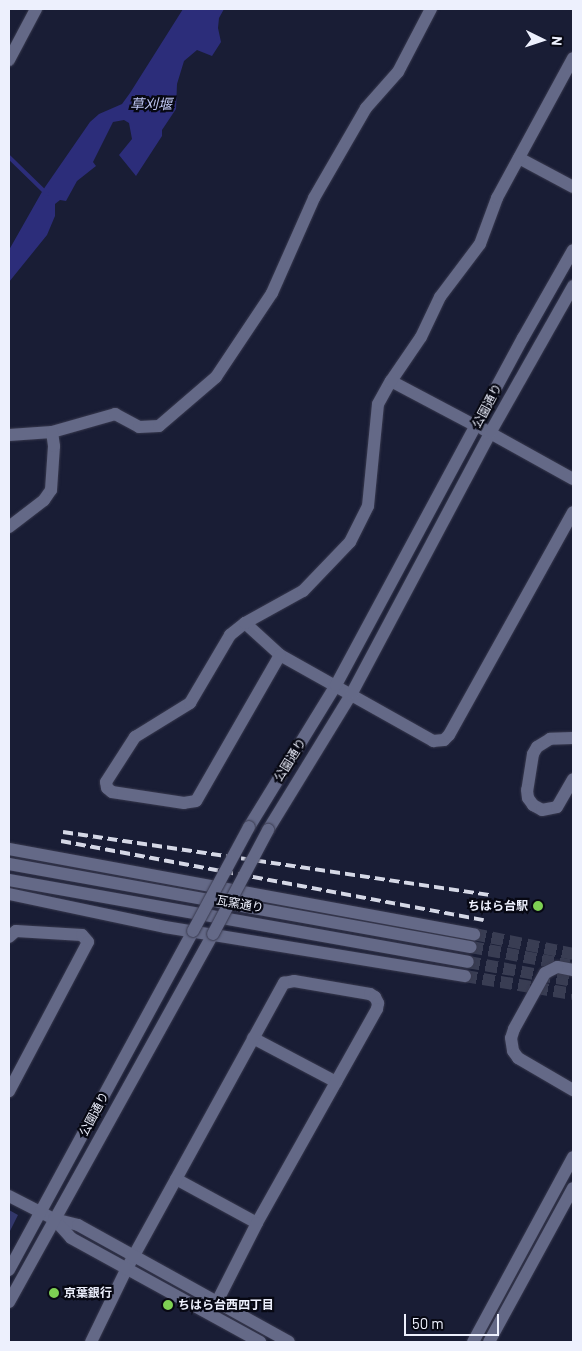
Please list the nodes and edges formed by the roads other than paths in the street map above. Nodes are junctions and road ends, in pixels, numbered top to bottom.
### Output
1 (36, 9) edge
2 (431, 9) edge
3 (573, 58) edge
4 (9, 60) edge
5 (519, 158) junction
6 (573, 187) edge
7 (573, 250) edge
8 (573, 286) edge
9 (391, 381) junction
10 (476, 426) junction
11 (52, 432) junction
12 (490, 433) junction
13 (9, 435) edge
14 (573, 479) edge
15 (573, 512) edge
16 (9, 527) edge
17 (245, 623) junction
18 (280, 655) junction
19 (336, 685) junction
20 (352, 693) junction
21 (573, 738) edge
22 (573, 779) edge
23 (9, 849) edge
24 (9, 864) edge
25 (9, 880) edge
26 (217, 887) junction
27 (235, 890) junction
28 (9, 894) edge
29 (193, 931) junction
30 (213, 934) junction
31 (474, 934) tunnel mouth
32 (9, 936) edge
33 (471, 947) tunnel mouth
34 (468, 962) tunnel mouth
35 (573, 970) edge
36 (465, 976) tunnel mouth
37 (253, 1038) junction
38 (336, 1082) junction
39 (573, 1090) edge
40 (9, 1091) edge
41 (573, 1157) edge
42 (176, 1178) junction
43 (573, 1188) edge
44 (9, 1196) edge
45 (41, 1212) junction
46 (54, 1219) junction
47 (257, 1223) junction
48 (134, 1256) junction
49 (9, 1270) edge
50 (126, 1270) junction
51 (9, 1302) edge
52 (217, 1302) junction
53 (91, 1342) edge
54 (260, 1342) edge
55 (290, 1342) edge
56 (474, 1342) edge
57 (489, 1342) edge

1 - 4 street
2 - 11 street
3 - 5 street
5 - 6 street
5 - 9 street
7 - 10 street, 公園通り
8 - 12 street, 公園通り
9 - 10 street
9 - 17 street
10 - 12 street
10 - 19 street, 公園通り
11 - 13 street
11 - 16 street
12 - 14 street
12 - 20 street, 公園通り
15 - 20 street
17 - 18 street
17 - 18 street
18 - 19 street
19 - 20 street
19 - 26 street, 公園通り, bridge
20 - 27 street, 公園通り, bridge
21 - 22 street
23 - 26 street
24 - 33 street, 瓦窯通り
25 - 34 street, 瓦窯通り
26 - 27 street
26 - 29 street, 公園通り, bridge
27 - 30 street, 公園通り, bridge
27 - 31 street
28 - 29 street
29 - 30 street
29 - 45 street, 公園通り
30 - 36 street
30 - 46 street, 公園通り
32 - 40 street
35 - 39 street
37 - 38 street
37 - 38 street
37 - 42 street
38 - 47 street
41 - 56 street
42 - 47 street
42 - 48 street
43 - 57 street
44 - 45 street
45 - 46 street
45 - 49 street, 公園通り
46 - 48 street
46 - 50 street
46 - 51 street, 公園通り
47 - 52 street
48 - 50 street
48 - 52 street
50 - 53 street
50 - 54 street
52 - 55 street

